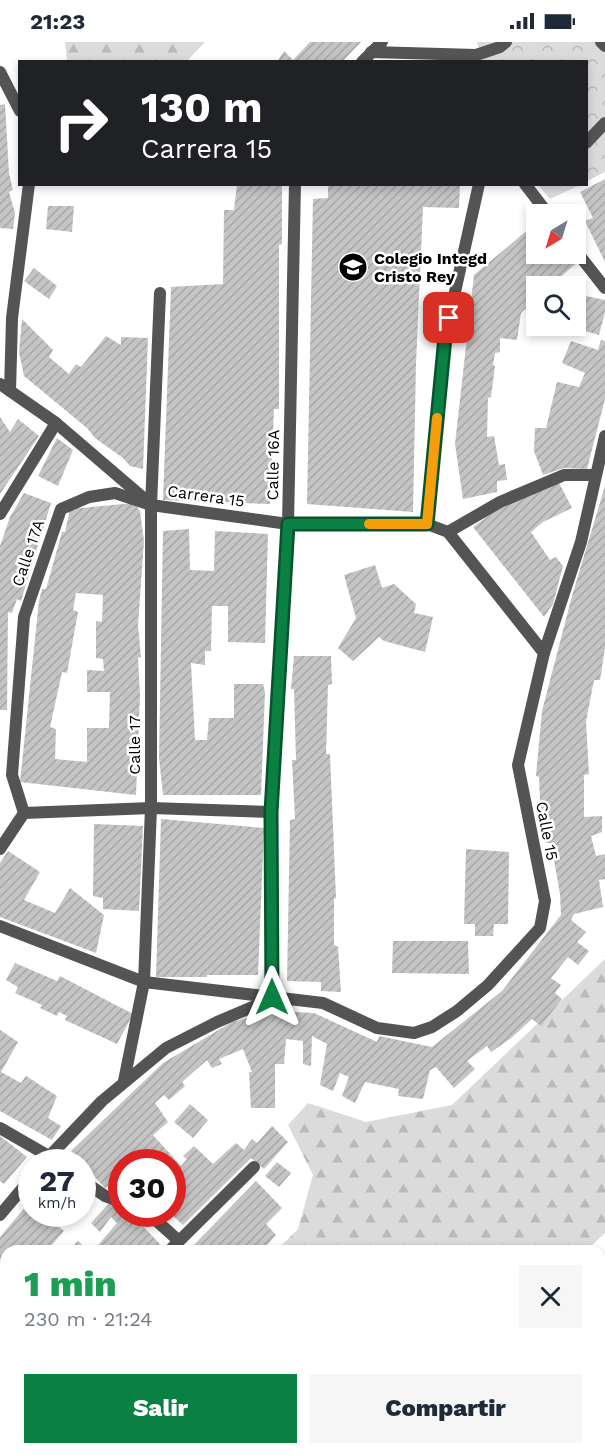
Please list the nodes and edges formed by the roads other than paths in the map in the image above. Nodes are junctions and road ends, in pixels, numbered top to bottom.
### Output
1 (382, 42) edge
2 (506, 42) edge
3 (601, 42) edge
4 (605, 46) edge
5 (367, 57) edge
6 (477, 58) edge
7 (0, 72) edge
8 (18, 107) edge
9 (605, 123) edge
10 (588, 141) edge
11 (28, 186) edge
12 (295, 186) edge
13 (479, 186) edge
14 (527, 186) edge
15 (540, 204) edge
16 (586, 264) edge
17 (605, 288) edge
18 (160, 293) dead end
19 (5, 388) edge
20 (56, 423) junction
21 (605, 436) edge
22 (596, 475) junction
23 (151, 505) junction
24 (61, 509) joint
25 (0, 514) edge
26 (288, 524) junction
27 (427, 524) junction
28 (448, 532) junction
29 (544, 653) junction
30 (151, 808) junction
31 (271, 812) junction
32 (24, 813) junction
33 (0, 849) edge
34 (0, 926) edge
35 (144, 982) junction
36 (272, 997) junction
37 (124, 1081) junction
38 (0, 1128) edge
39 (33, 1149) edge
40 (61, 1149) edge
41 (254, 1167) dead end
42 (18, 1194) edge
43 (0, 1215) edge
44 (163, 1227) edge
45 (179, 1241) junction
46 (175, 1245) edge

1 - 5 street
2 - 6 street
3 - 4 street
5 - 6 street
7 - 8 street
9 - 10 street
11 - 19 street
12 - 26 street, Calle 16A
13 - 27 street
14 - 15 street
16 - 17 street
18 - 23 street, Calle 17
19 - 20 street
20 - 23 street
20 - 25 street
21 - 22 street, Calle 15
22 - 28 street
22 - 29 street, Calle 15
23 - 24 street, Carrera 15
23 - 26 street, Carrera 15
23 - 30 street, Calle 17
24 - 32 street, Calle 17A
26 - 27 street, Carrera 15
26 - 31 street, Calle 16A
27 - 28 street, Carrera 15
28 - 29 street
29 - 36 street, Calle 15
30 - 31 street
30 - 32 street
30 - 35 street, Calle 17
31 - 36 street, Calle 16A
32 - 33 street
34 - 35 street, Calle 15
35 - 36 street, Calle 15
35 - 37 street, Calle 17
36 - 37 street
37 - 40 street
38 - 39 street
41 - 45 street
42 - 43 street
44 - 45 street
45 - 46 street

